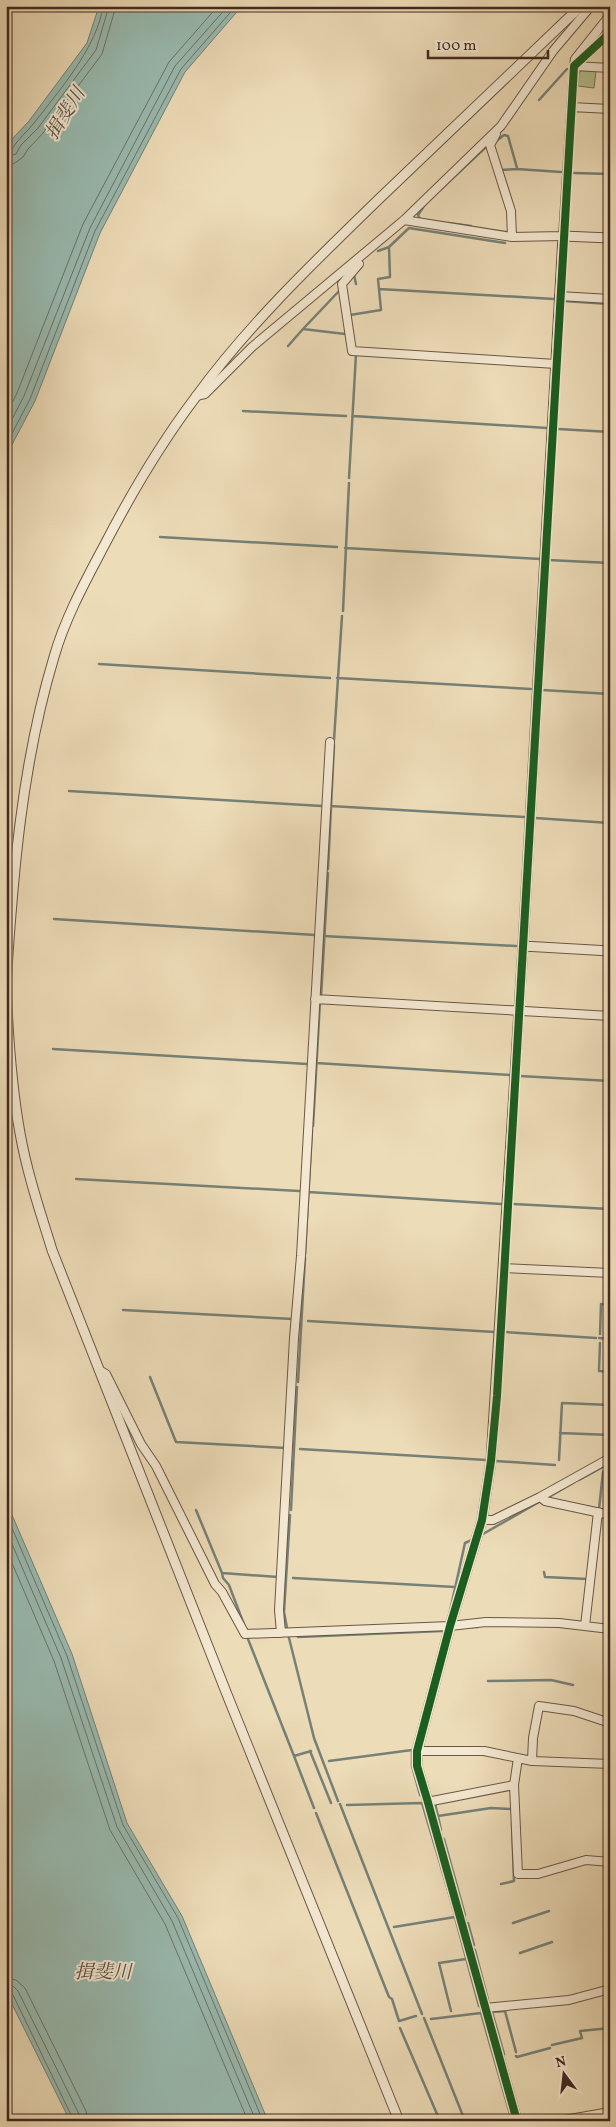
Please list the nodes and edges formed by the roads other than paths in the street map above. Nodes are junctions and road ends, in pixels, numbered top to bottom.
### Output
1 (581, 6) edge
2 (591, 6) edge
3 (610, 15) edge
4 (610, 33) edge
5 (574, 66) junction
6 (610, 68) edge
7 (571, 106) junction
8 (610, 109) edge
9 (501, 126) junction
10 (404, 220) junction
11 (563, 236) junction
12 (512, 237) junction
13 (610, 238) edge
14 (371, 249) junction
15 (559, 296) junction
16 (610, 299) edge
17 (556, 364) junction
18 (196, 396) junction
19 (330, 742) dead end
20 (523, 946) junction
21 (610, 951) edge
22 (6, 984) edge
23 (315, 999) junction
24 (519, 1011) junction
25 (610, 1016) edge
26 (504, 1268) junction
27 (610, 1273) edge
28 (99, 1370) junction
29 (610, 1458) edge
30 (540, 1497) junction
31 (598, 1512) junction
32 (610, 1515) edge
33 (482, 1520) junction
34 (450, 1626) junction
35 (585, 1626) junction
36 (610, 1629) edge
37 (281, 1633) junction
38 (610, 1723) edge
39 (417, 1751) junction
40 (518, 1758) junction
41 (532, 1761) junction
42 (610, 1764) edge
43 (514, 1785) junction
44 (427, 1802) junction
45 (610, 1862) edge
46 (610, 1989) edge
47 (485, 2008) junction
48 (610, 2112) edge
49 (569, 2120) edge
50 (399, 2121) edge
51 (517, 2121) edge
52 (558, 2121) edge

1 - 18 street
2 - 9 street
3 - 5 street
4 - 5 street
5 - 6 street
5 - 7 street
7 - 8 street
7 - 11 street
9 - 10 street
9 - 12 street
10 - 12 street
10 - 14 street
11 - 12 street
11 - 13 street
11 - 15 street
14 - 17 street
14 - 18 street
15 - 16 street
15 - 17 street
17 - 20 street
18 - 22 street
19 - 23 street
20 - 21 street
20 - 24 street
22 - 28 street
23 - 24 street
23 - 37 street
24 - 25 street
24 - 26 street
26 - 27 street
26 - 33 street
28 - 37 street
28 - 50 street
29 - 30 street
30 - 31 street
30 - 33 street
31 - 32 street
31 - 35 street
33 - 34 street
34 - 35 street
34 - 37 street
34 - 39 street
35 - 36 street
38 - 41 street
39 - 40 street
39 - 44 street
40 - 41 street
40 - 43 street
41 - 42 street
43 - 44 street
43 - 45 street
44 - 47 street
46 - 47 street
47 - 51 street
48 - 49 street
49 - 52 street

